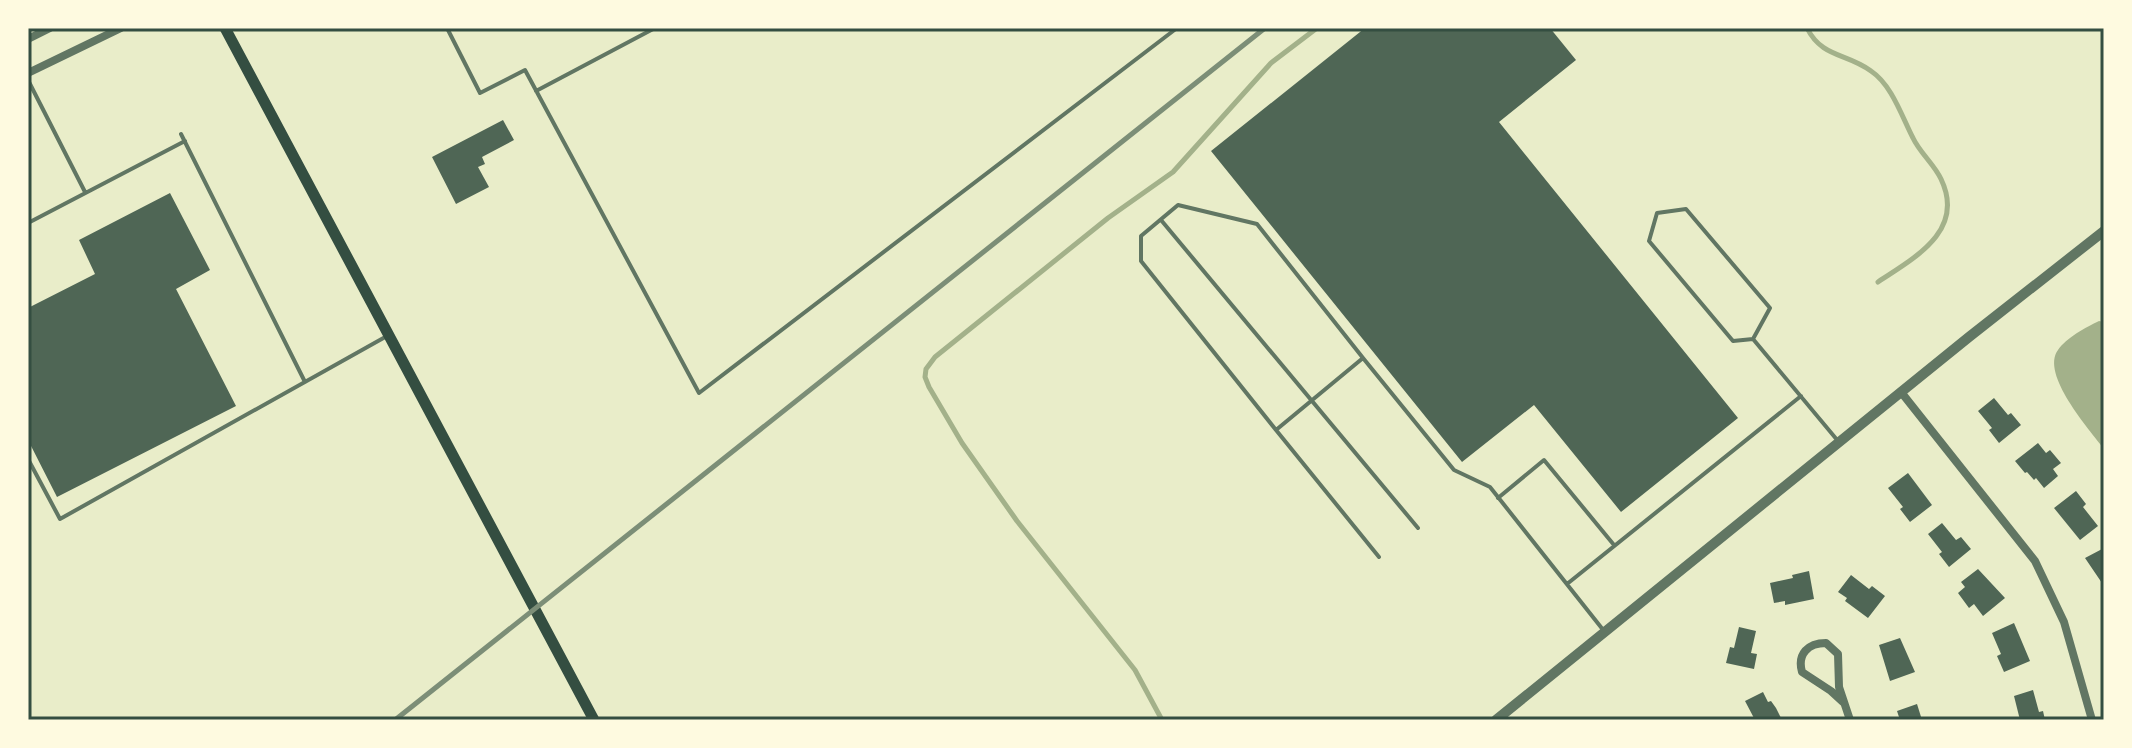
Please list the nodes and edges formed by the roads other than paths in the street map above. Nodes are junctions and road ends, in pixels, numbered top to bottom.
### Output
1 (50, 28) edge
2 (121, 28) edge
3 (225, 28) edge
4 (447, 28) edge
5 (655, 28) edge
6 (1177, 28) edge
7 (28, 39) edge
8 (28, 73) edge
9 (28, 80) edge
10 (536, 91) junction
11 (181, 134) dead end
12 (185, 141) junction
13 (86, 193) junction
14 (1161, 220) junction
15 (28, 223) edge
16 (2104, 231) edge
17 (389, 334) junction
18 (1753, 339) junction
19 (1363, 358) junction
20 (305, 382) junction
21 (1901, 392) junction
22 (1801, 396) junction
23 (1311, 401) junction
24 (1276, 430) junction
25 (1840, 443) junction
26 (28, 459) edge
27 (1498, 498) junction
28 (1418, 528) dead end
29 (1614, 546) junction
30 (1379, 557) dead end
31 (1567, 584) junction
32 (1605, 632) junction
33 (1843, 702) junction
34 (594, 720) edge
35 (1496, 720) edge
36 (1850, 720) edge
37 (2092, 720) edge

1 - 7 street
2 - 8 street
3 - 17 main road
4 - 10 lane
5 - 10 lane
6 - 10 lane
9 - 13 lane
11 - 12 lane
12 - 13 lane
12 - 20 lane
13 - 15 lane
14 - 19 lane
14 - 23 lane
14 - 24 lane
16 - 21 street
17 - 20 lane
17 - 34 main road
18 - 18 lane
18 - 22 lane
19 - 23 lane
19 - 27 lane
20 - 26 lane
21 - 25 street
21 - 37 street
22 - 25 lane
22 - 29 lane
23 - 24 lane
23 - 28 lane
24 - 30 lane
25 - 32 street
27 - 29 lane
27 - 31 lane
29 - 31 lane
31 - 32 lane
32 - 35 street
33 - 33 street
33 - 36 street

